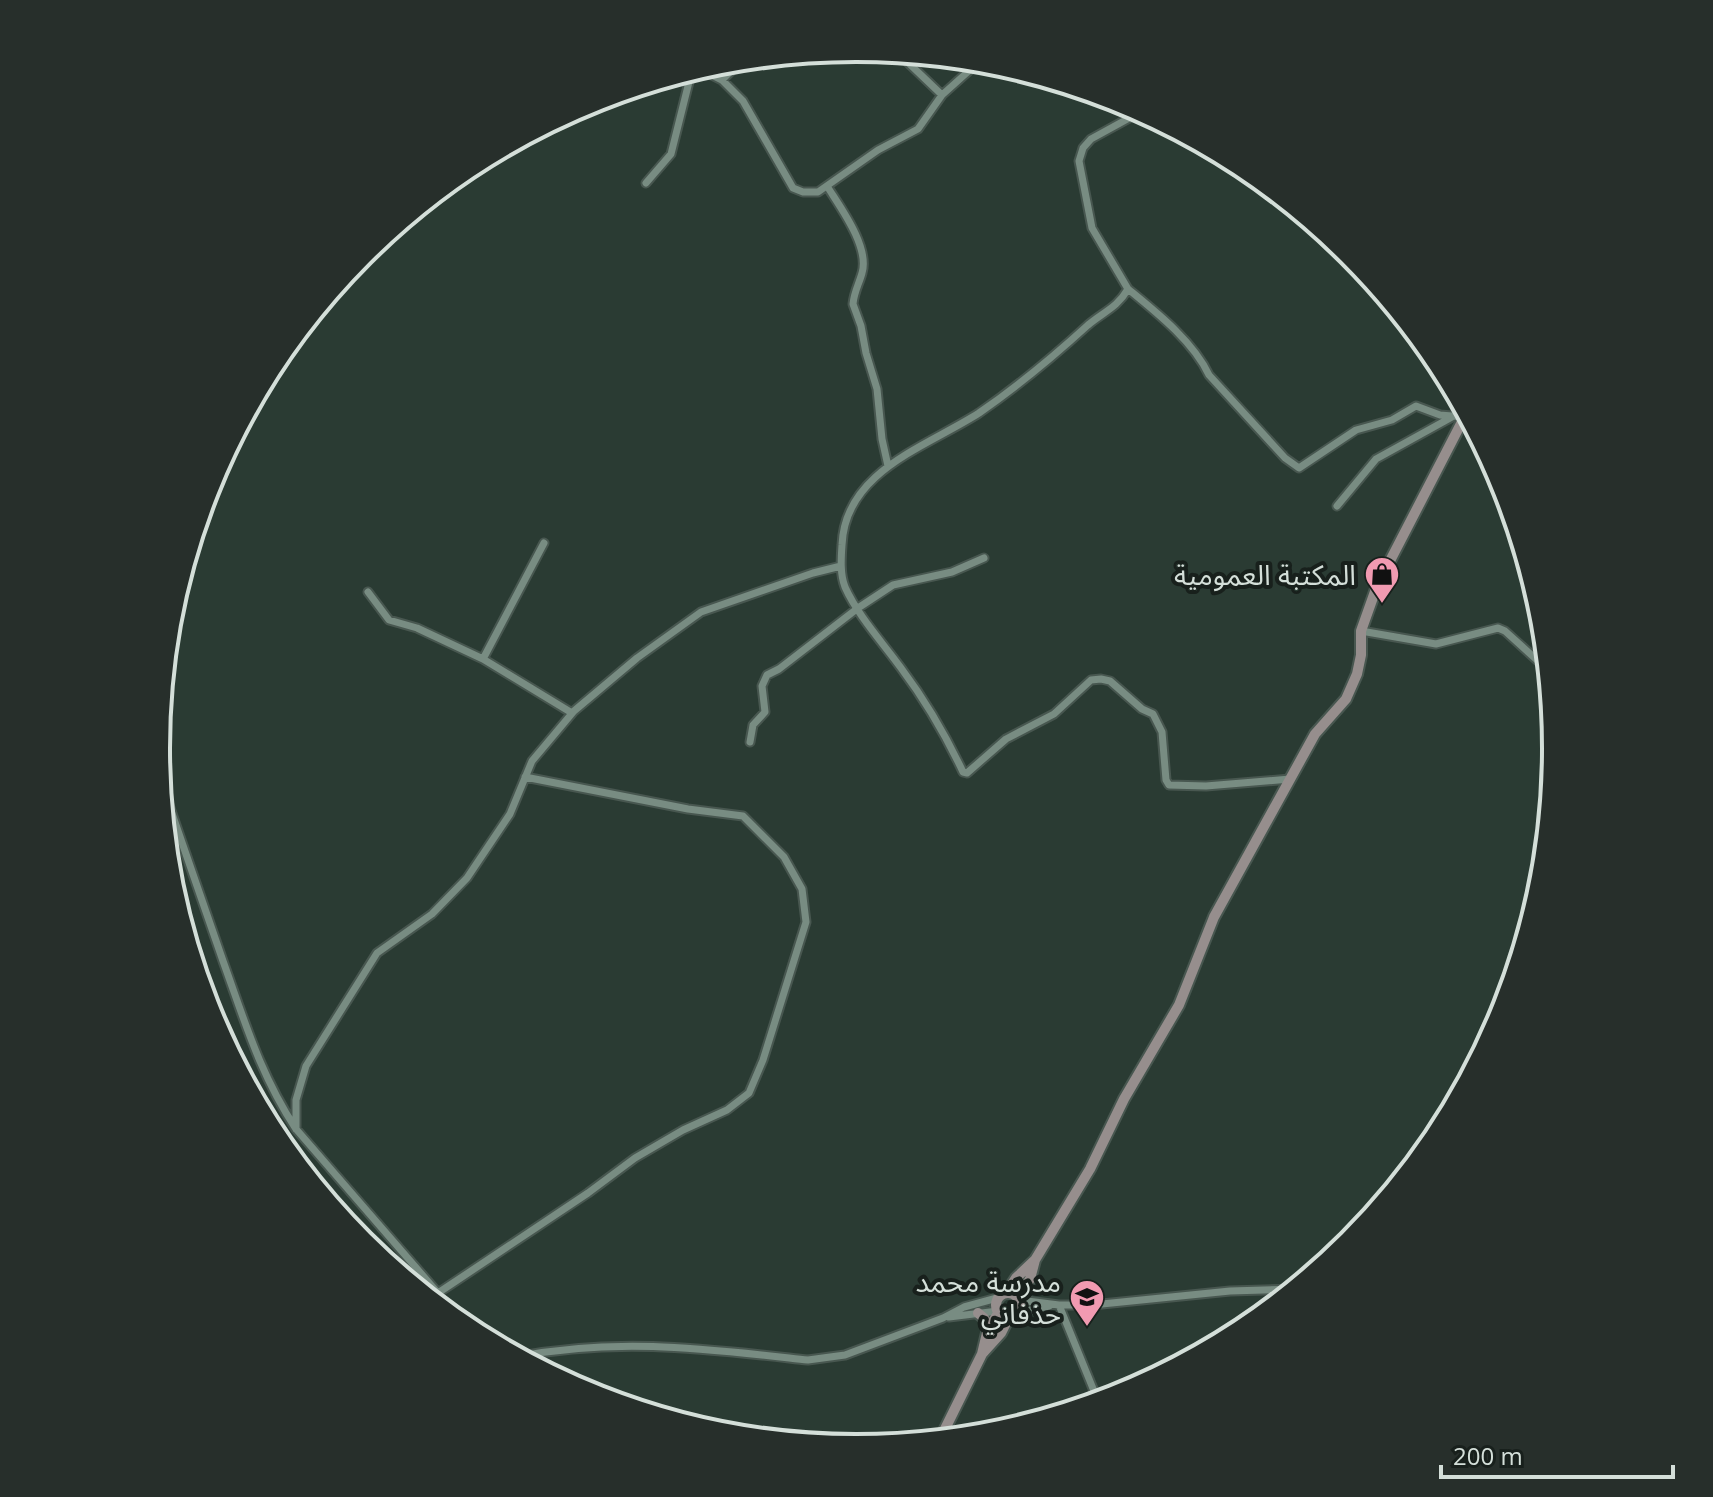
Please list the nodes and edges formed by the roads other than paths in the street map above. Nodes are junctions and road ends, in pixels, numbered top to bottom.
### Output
1 (910, 64) edge
2 (968, 72) edge
3 (728, 74) edge
4 (714, 77) edge
5 (722, 80) junction
6 (691, 82) edge
7 (942, 95) junction
8 (1129, 118) edge
9 (646, 183) dead end
10 (827, 186) junction
11 (1128, 289) junction
12 (1457, 416) edge
13 (1458, 418) edge
14 (1459, 421) edge
15 (888, 466) junction
16 (1337, 506) dead end
17 (544, 543) dead end
18 (984, 558) dead end
19 (841, 566) junction
20 (368, 592) dead end
21 (858, 608) junction
22 (1361, 631) junction
23 (483, 659) junction
24 (1537, 660) edge
25 (572, 713) junction
26 (750, 742) dead end
27 (525, 777) junction
28 (1290, 779) junction
29 (174, 818) edge
30 (296, 1100) junction
31 (279, 1103) junction
32 (296, 1129) junction
33 (1035, 1260) junction
34 (436, 1290) edge
35 (1278, 1290) edge
36 (438, 1293) edge
37 (1002, 1295) junction
38 (1023, 1297) junction
39 (1055, 1305) junction
40 (978, 1313) junction
41 (1006, 1313) junction
42 (943, 1318) junction
43 (988, 1329) junction
44 (534, 1354) edge
45 (982, 1354) junction
46 (1094, 1392) edge
47 (945, 1429) edge

1 - 7 street
2 - 7 street
3 - 5 street
4 - 5 street
5 - 10 street
6 - 9 street
7 - 10 street
8 - 11 street
10 - 15 street
11 - 12 street
11 - 15 street
13 - 16 street
14 - 22 street
15 - 19 street
17 - 23 street
18 - 21 street
19 - 21 street
19 - 25 street
20 - 23 street
21 - 26 street
21 - 28 street
22 - 24 street
22 - 28 street
23 - 25 street
25 - 27 street
27 - 30 street
27 - 36 street
28 - 33 street
29 - 31 street
30 - 31 street
30 - 32 street
31 - 32 street
32 - 34 street
33 - 37 street
33 - 38 street
35 - 39 street
37 - 38 street
37 - 41 street
37 - 42 street
38 - 39 street
38 - 41 street
39 - 41 street
39 - 46 street
40 - 41 street
40 - 42 street
40 - 43 street
41 - 43 street
41 - 45 street
42 - 44 street
43 - 45 street
45 - 47 street

